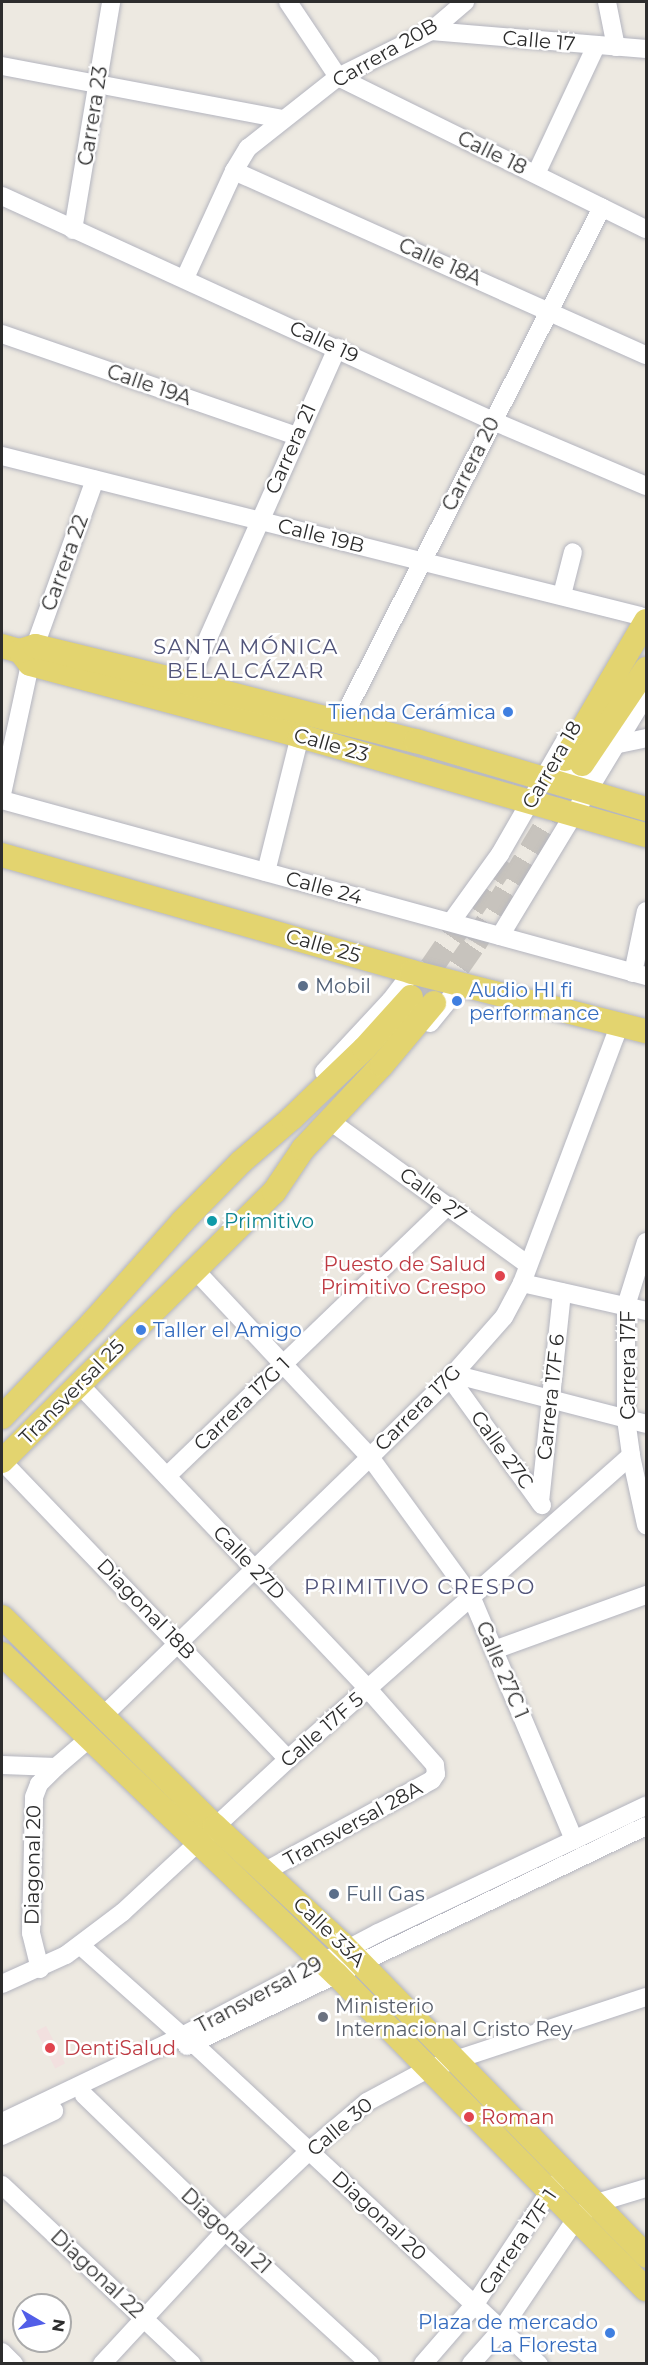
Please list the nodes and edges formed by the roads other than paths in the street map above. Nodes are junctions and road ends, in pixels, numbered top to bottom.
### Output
1 (111, 2) edge
2 (465, 2) edge
3 (607, 2) edge
4 (292, 3) edge
5 (431, 31) junction
6 (596, 46) junction
7 (616, 47) junction
8 (646, 49) edge
9 (2, 66) edge
10 (338, 77) junction
11 (98, 84) junction
12 (283, 119) junction
13 (234, 171) junction
14 (536, 174) junction
15 (2, 196) edge
16 (602, 207) junction
17 (646, 226) edge
18 (74, 230) junction
19 (185, 278) junction
20 (550, 310) junction
21 (2, 334) edge
22 (337, 348) junction
23 (646, 355) edge
24 (494, 421) junction
25 (296, 436) junction
26 (2, 456) edge
27 (95, 479) junction
28 (646, 486) edge
29 (258, 521) junction
30 (573, 552) dead end
31 (422, 561) junction
32 (562, 596) junction
33 (644, 613) edge
34 (15, 650) edge
35 (646, 669) edge
36 (188, 683) junction
37 (646, 695) edge
38 (341, 722) junction
39 (300, 736) junction
40 (646, 738) edge
41 (614, 745) junction
42 (433, 746) junction
43 (570, 773) junction
44 (452, 779) junction
45 (2, 794) edge
46 (2, 800) edge
47 (530, 801) junction
48 (646, 809) edge
49 (575, 813) junction
50 (646, 835) edge
51 (2, 855) edge
52 (266, 872) junction
53 (646, 911) edge
54 (451, 922) junction
55 (500, 936) junction
56 (412, 972) junction
57 (640, 974) edge
58 (461, 985) junction
59 (620, 1024) junction
60 (646, 1031) edge
61 (337, 1126) junction
62 (241, 1162) junction
63 (274, 1192) junction
64 (448, 1206) junction
65 (646, 1242) edge
66 (528, 1265) junction
67 (195, 1270) junction
68 (522, 1283) junction
69 (562, 1292) junction
70 (626, 1306) junction
71 (646, 1311) edge
72 (284, 1364) junction
73 (451, 1376) junction
74 (79, 1384) junction
75 (551, 1400) junction
76 (5, 1411) edge
77 (626, 1419) junction
78 (646, 1424) edge
79 (631, 1456) junction
80 (370, 1457) junction
81 (2, 1461) edge
82 (166, 1476) junction
83 (540, 1502) junction
84 (554, 1522) junction
85 (646, 1525) edge
86 (255, 1568) junction
87 (646, 1595) edge
88 (471, 1596) junction
89 (2, 1617) edge
90 (178, 1642) junction
91 (494, 1650) junction
92 (4, 1658) edge
93 (368, 1689) junction
94 (103, 1716) junction
95 (91, 1737) junction
96 (288, 1759) junction
97 (2, 1765) edge
98 (56, 1767) junction
99 (436, 1774) joint
100 (646, 1806) edge
101 (646, 1826) edge
102 (208, 1834) junction
103 (574, 1840) junction
104 (266, 1871) junction
105 (81, 1946) junction
106 (353, 1956) junction
107 (329, 1968) junction
108 (40, 1969) junction
109 (2, 1984) edge
110 (646, 1997) edge
111 (187, 2039) junction
112 (455, 2060) junction
113 (428, 2069) junction
114 (84, 2095) junction
115 (2, 2122) edge
116 (2, 2136) edge
117 (309, 2151) junction
118 (558, 2183) junction
119 (2, 2185) edge
120 (646, 2188) edge
121 (584, 2211) junction
122 (225, 2231) junction
123 (646, 2256) edge
124 (646, 2289) edge
125 (475, 2304) junction
126 (144, 2318) junction
127 (502, 2329) junction
128 (2, 2352) edge
129 (14, 2364) edge
130 (102, 2364) edge
131 (192, 2364) edge
132 (370, 2364) edge
133 (423, 2364) edge
134 (471, 2364) edge
135 (539, 2364) edge

1 - 11 street, Carrera 23
2 - 5 street, Carrera 20B
3 - 7 street
4 - 10 street
5 - 6 street, Calle 17
5 - 10 street, Carrera 20B
6 - 7 street, Calle 17
6 - 14 street
7 - 8 street, Calle 17
9 - 11 street
10 - 12 street, Carrera 20B
10 - 14 street, Calle 18
11 - 12 street
11 - 18 street, Carrera 23
12 - 13 street, Carrera 20B
13 - 19 street, Carrera 20B
13 - 20 street, Calle 18A
14 - 16 street, Calle 18
15 - 18 street, Calle 19
16 - 17 street, Calle 18
16 - 20 street, Carrera 20
18 - 19 street, Calle 19
19 - 22 street, Calle 19
20 - 23 street, Calle 18A
20 - 24 street, Carrera 20
21 - 25 street, Calle 19A
22 - 24 street, Calle 19
22 - 25 street, Carrera 21
24 - 28 street, Calle 19
24 - 31 street, Carrera 20
25 - 29 street, Carrera 21
26 - 27 street, Calle 19B
27 - 29 street, Calle 19B
27 - 34 street, Carrera 22
29 - 31 street, Calle 19B
29 - 36 street, Carrera 21
30 - 32 street
31 - 32 street, Calle 19B
31 - 38 street, Carrera 20
32 - 33 street, Calle 19B
33 - 43 main road, Carrera 18
34 - 36 main road, Calle 23
34 - 39 main road, Calle 23
34 - 45 street, Carrera 22
35 - 43 main road, Carrera 18
36 - 38 main road, Calle 23
37 - 41 street, Carrera 18
38 - 42 main road, Calle 23
39 - 44 main road, Calle 23
39 - 52 street
40 - 41 street
41 - 43 street, Carrera 18
42 - 43 main road, Calle 23
42 - 44 main road
43 - 47 street, Carrera 18
43 - 48 main road, Calle 23
43 - 49 street, Carrera 18
44 - 47 main road, Calle 23
46 - 52 street, Calle 24
47 - 49 main road, Calle 23
47 - 54 street, Carrera 18
49 - 50 main road, Calle 23
49 - 55 street, Carrera 18
51 - 56 main road, Calle 25
52 - 54 street, Calle 24
53 - 57 street
54 - 55 street, Calle 24
55 - 57 street, Calle 24
56 - 58 main road, Calle 25
56 - 62 street
58 - 59 main road, Calle 25
58 - 61 street
59 - 60 main road, Calle 25
59 - 66 street, Carrera 17G
61 - 63 street
61 - 64 street, Calle 27
62 - 63 main road, Transversal 25
62 - 76 main road, Transversal 25
63 - 67 main road, Transversal 25
64 - 66 street, Calle 27
64 - 72 street, Carrera 17G 1
65 - 70 street, Carrera 17F
66 - 68 street, Carrera 17G
67 - 72 street, Calle 27C 1
67 - 74 main road, Transversal 25
68 - 69 street
68 - 73 street, Carrera 17G
69 - 70 street
69 - 75 street, Carrera 17F 6
70 - 71 street
70 - 77 street, Carrera 17F
72 - 80 street, Calle 27C 1
72 - 82 street, Carrera 17G 1
73 - 75 street
73 - 80 street, Carrera 17G
73 - 83 street, Calle 27C
74 - 81 main road, Transversal 25
74 - 82 street, Calle 27D
75 - 77 street
75 - 83 street, Carrera 17F 6
77 - 78 street
77 - 79 street, Carrera 17F
79 - 84 street, Calle 17F 5
79 - 85 street, Carrera 17F
80 - 86 street, Carrera 17G
80 - 88 street, Calle 27C 1
81 - 90 street, Diagonal 18B
82 - 86 street, Calle 27D
83 - 84 street, Calle 27C
84 - 88 street, Calle 17F 5
86 - 90 street, Carrera 17G
86 - 93 street, Calle 27D
87 - 91 street
88 - 91 street, Calle 27C 1
88 - 93 street, Calle 17F 5
89 - 94 main road, Calle 33A
90 - 94 street, Carrera 17G
90 - 96 street, Diagonal 18B
91 - 103 street, Calle 27C 1
92 - 95 main road, Calle 33A
93 - 96 street, Calle 17F 5
93 - 99 street, Calle 27D
94 - 102 main road, Calle 33A
95 - 98 street, Diagonal 20
95 - 102 main road, Calle 33A
96 - 102 street, Calle 17F 5
97 - 98 street
98 - 108 street, Diagonal 20
99 - 104 street, Transversal 28A
100 - 103 street, Transversal 29
101 - 106 street, Transversal 29
102 - 104 main road, Calle 33A
102 - 105 street, Calle 17F 5
102 - 107 main road, Calle 33A
103 - 106 street, Transversal 29
104 - 106 main road, Calle 33A
105 - 108 street, Calle 17F 5
105 - 111 street, Diagonal 20
106 - 107 street, Transversal 29
106 - 112 main road, Calle 33A
107 - 111 street, Transversal 29
107 - 113 main road, Calle 33A
108 - 109 street, Calle 17F 5
110 - 112 street, Calle 30
111 - 114 street, Transversal 29
111 - 115 street, Transversal 29
111 - 117 street, Diagonal 20
112 - 113 street, Calle 30
112 - 118 main road, Calle 33A
113 - 117 street, Calle 30
113 - 118 main road, Calle 33A
114 - 116 street, Transversal 29
114 - 122 street, Diagonal 21
117 - 122 street, Calle 30
117 - 125 street, Diagonal 20
118 - 121 main road, Calle 33A
118 - 125 street, Carrera 17F 1
119 - 126 street, Diagonal 22
120 - 121 street
121 - 123 main road, Calle 33A
121 - 124 main road, Calle 33A
121 - 127 street, Carrera 17F 1
122 - 126 street, Calle 30
122 - 132 street, Diagonal 21
125 - 127 street, Diagonal 20
125 - 133 street, Carrera 17F 1
126 - 130 street, Calle 30
126 - 131 street, Diagonal 22
127 - 134 street, Carrera 17F 1
127 - 135 street, Diagonal 20
128 - 129 street

